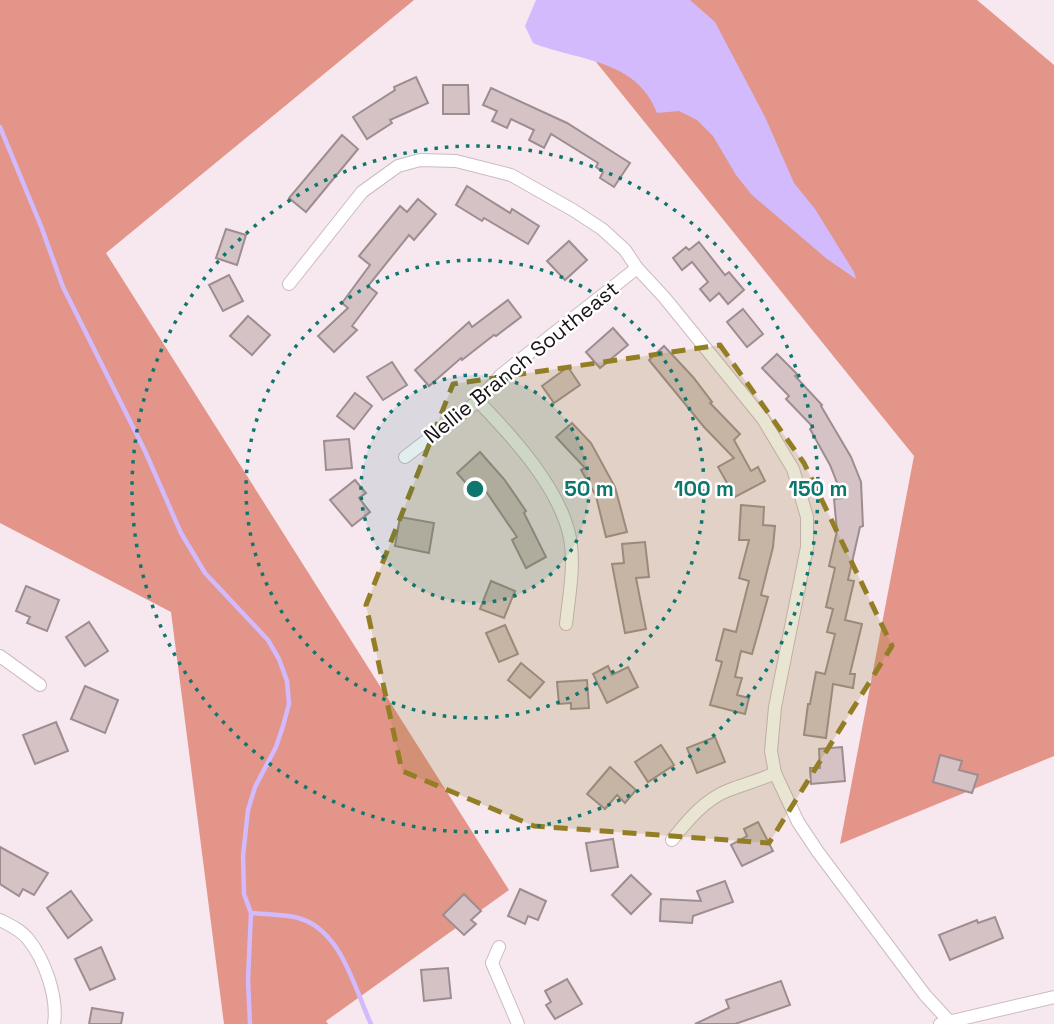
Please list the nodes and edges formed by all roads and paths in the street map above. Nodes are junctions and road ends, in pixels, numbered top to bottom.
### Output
1 (637, 268) junction
2 (289, 284) dead end
3 (478, 401) junction
4 (405, 457) dead end
5 (566, 624) dead end
6 (0, 656) edge
7 (40, 685) dead end
8 (775, 773) junction
9 (672, 840) dead end
10 (0, 920) edge
11 (499, 947) dead end
12 (1054, 997) edge
13 (944, 1022) edge
14 (54, 1024) edge
15 (518, 1024) edge

1 - 2 street
1 - 3 street, Nellie Branch Southeast
1 - 8 street
3 - 4 street, Nellie Branch Southeast
3 - 5 street
6 - 7 street
8 - 9 street
8 - 13 street
10 - 14 street
11 - 15 street
12 - 13 street

